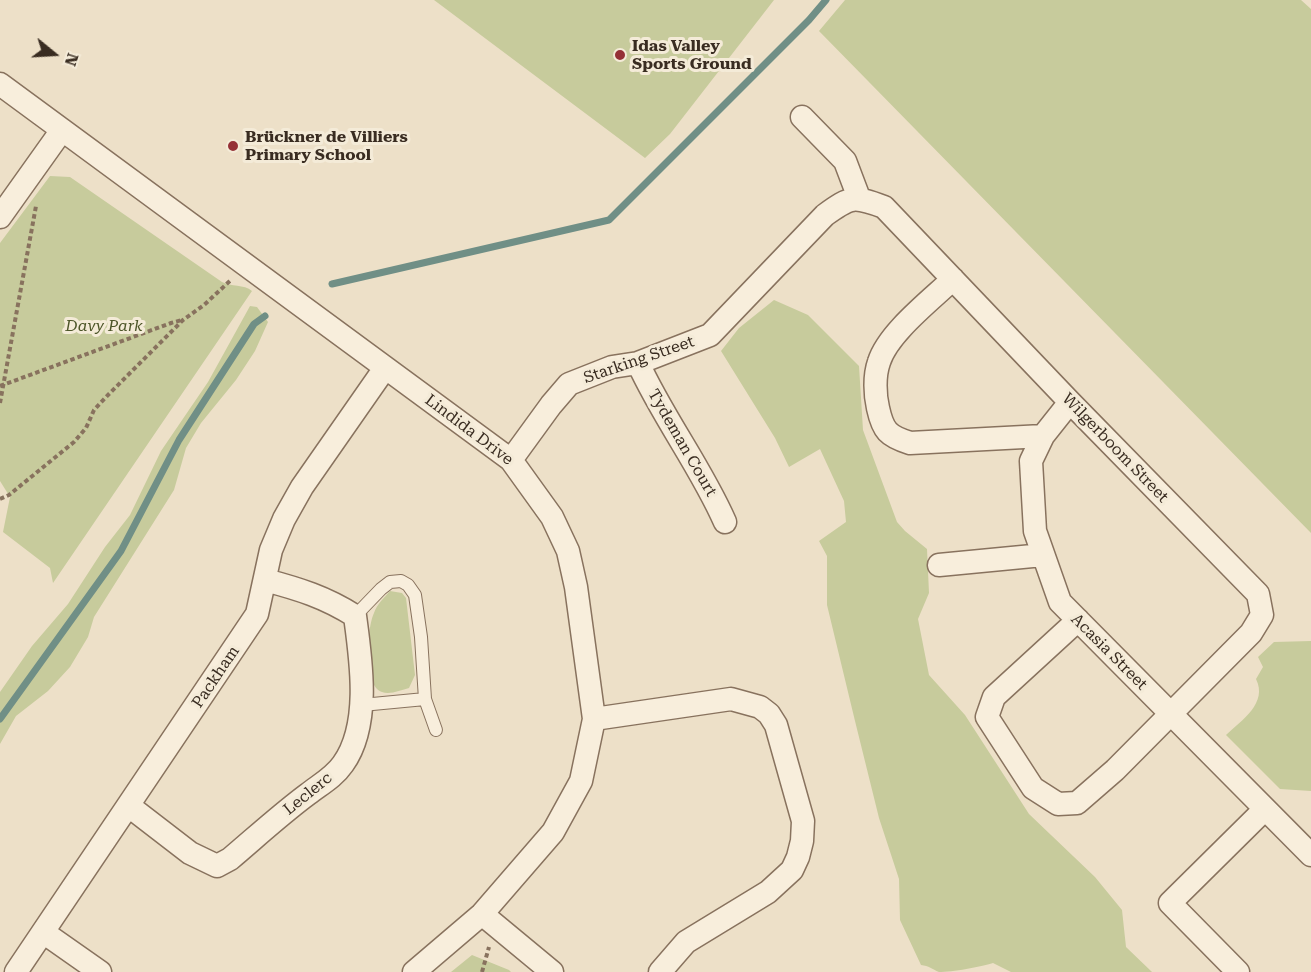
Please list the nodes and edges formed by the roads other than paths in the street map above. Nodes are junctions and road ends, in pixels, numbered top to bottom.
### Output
1 (0, 84) edge
2 (802, 117) dead end
3 (62, 130) junction
4 (860, 198) junction
5 (0, 217) edge
6 (953, 279) junction
7 (639, 363) junction
8 (385, 368) junction
9 (1071, 402) junction
10 (1042, 436) junction
11 (511, 460) junction
12 (724, 522) dead end
13 (1043, 555) junction
14 (939, 565) dead end
15 (265, 580) junction
16 (355, 616) junction
17 (1078, 620) junction
18 (425, 699) junction
19 (362, 705) junction
20 (1171, 714) junction
21 (594, 719) junction
22 (436, 730) dead end
23 (129, 806) junction
24 (1265, 809) junction
25 (1311, 855) edge
26 (482, 914) junction
27 (43, 932) junction
28 (16, 972) edge
29 (100, 972) edge
30 (414, 972) edge
31 (552, 972) edge
32 (660, 972) edge
33 (1238, 972) edge

1 - 3 street, Lindida Drive
2 - 4 street
3 - 5 street
3 - 8 street, Lindida Drive
4 - 6 street, Wilgerboom Street
4 - 7 street, Starking Street
6 - 9 street, Wilgerboom Street
6 - 10 street
7 - 11 street, Starking Street
7 - 12 street, Tydeman Court
8 - 11 street, Lindida Drive
8 - 15 street, Packham
9 - 10 street, Acasia Street
9 - 20 street, Wilgerboom Street
10 - 13 street, Acasia Street
11 - 21 street, Lindida Drive
13 - 14 street
13 - 17 street, Acasia Street
15 - 16 street
15 - 23 street, Packham
16 - 18 lane
16 - 19 street, Leclerc
17 - 20 street, Acasia Street
17 - 20 street, Wilgerboom Street
18 - 19 lane
18 - 22 lane
19 - 23 street, Leclerc
20 - 24 street, Acasia Street
21 - 26 street, Lindida Drive
21 - 32 street
23 - 27 street, Packham
24 - 25 street, Acasia Street
24 - 33 street
26 - 30 street, Lindida Drive
26 - 31 street
27 - 28 street, Packham
27 - 29 street

